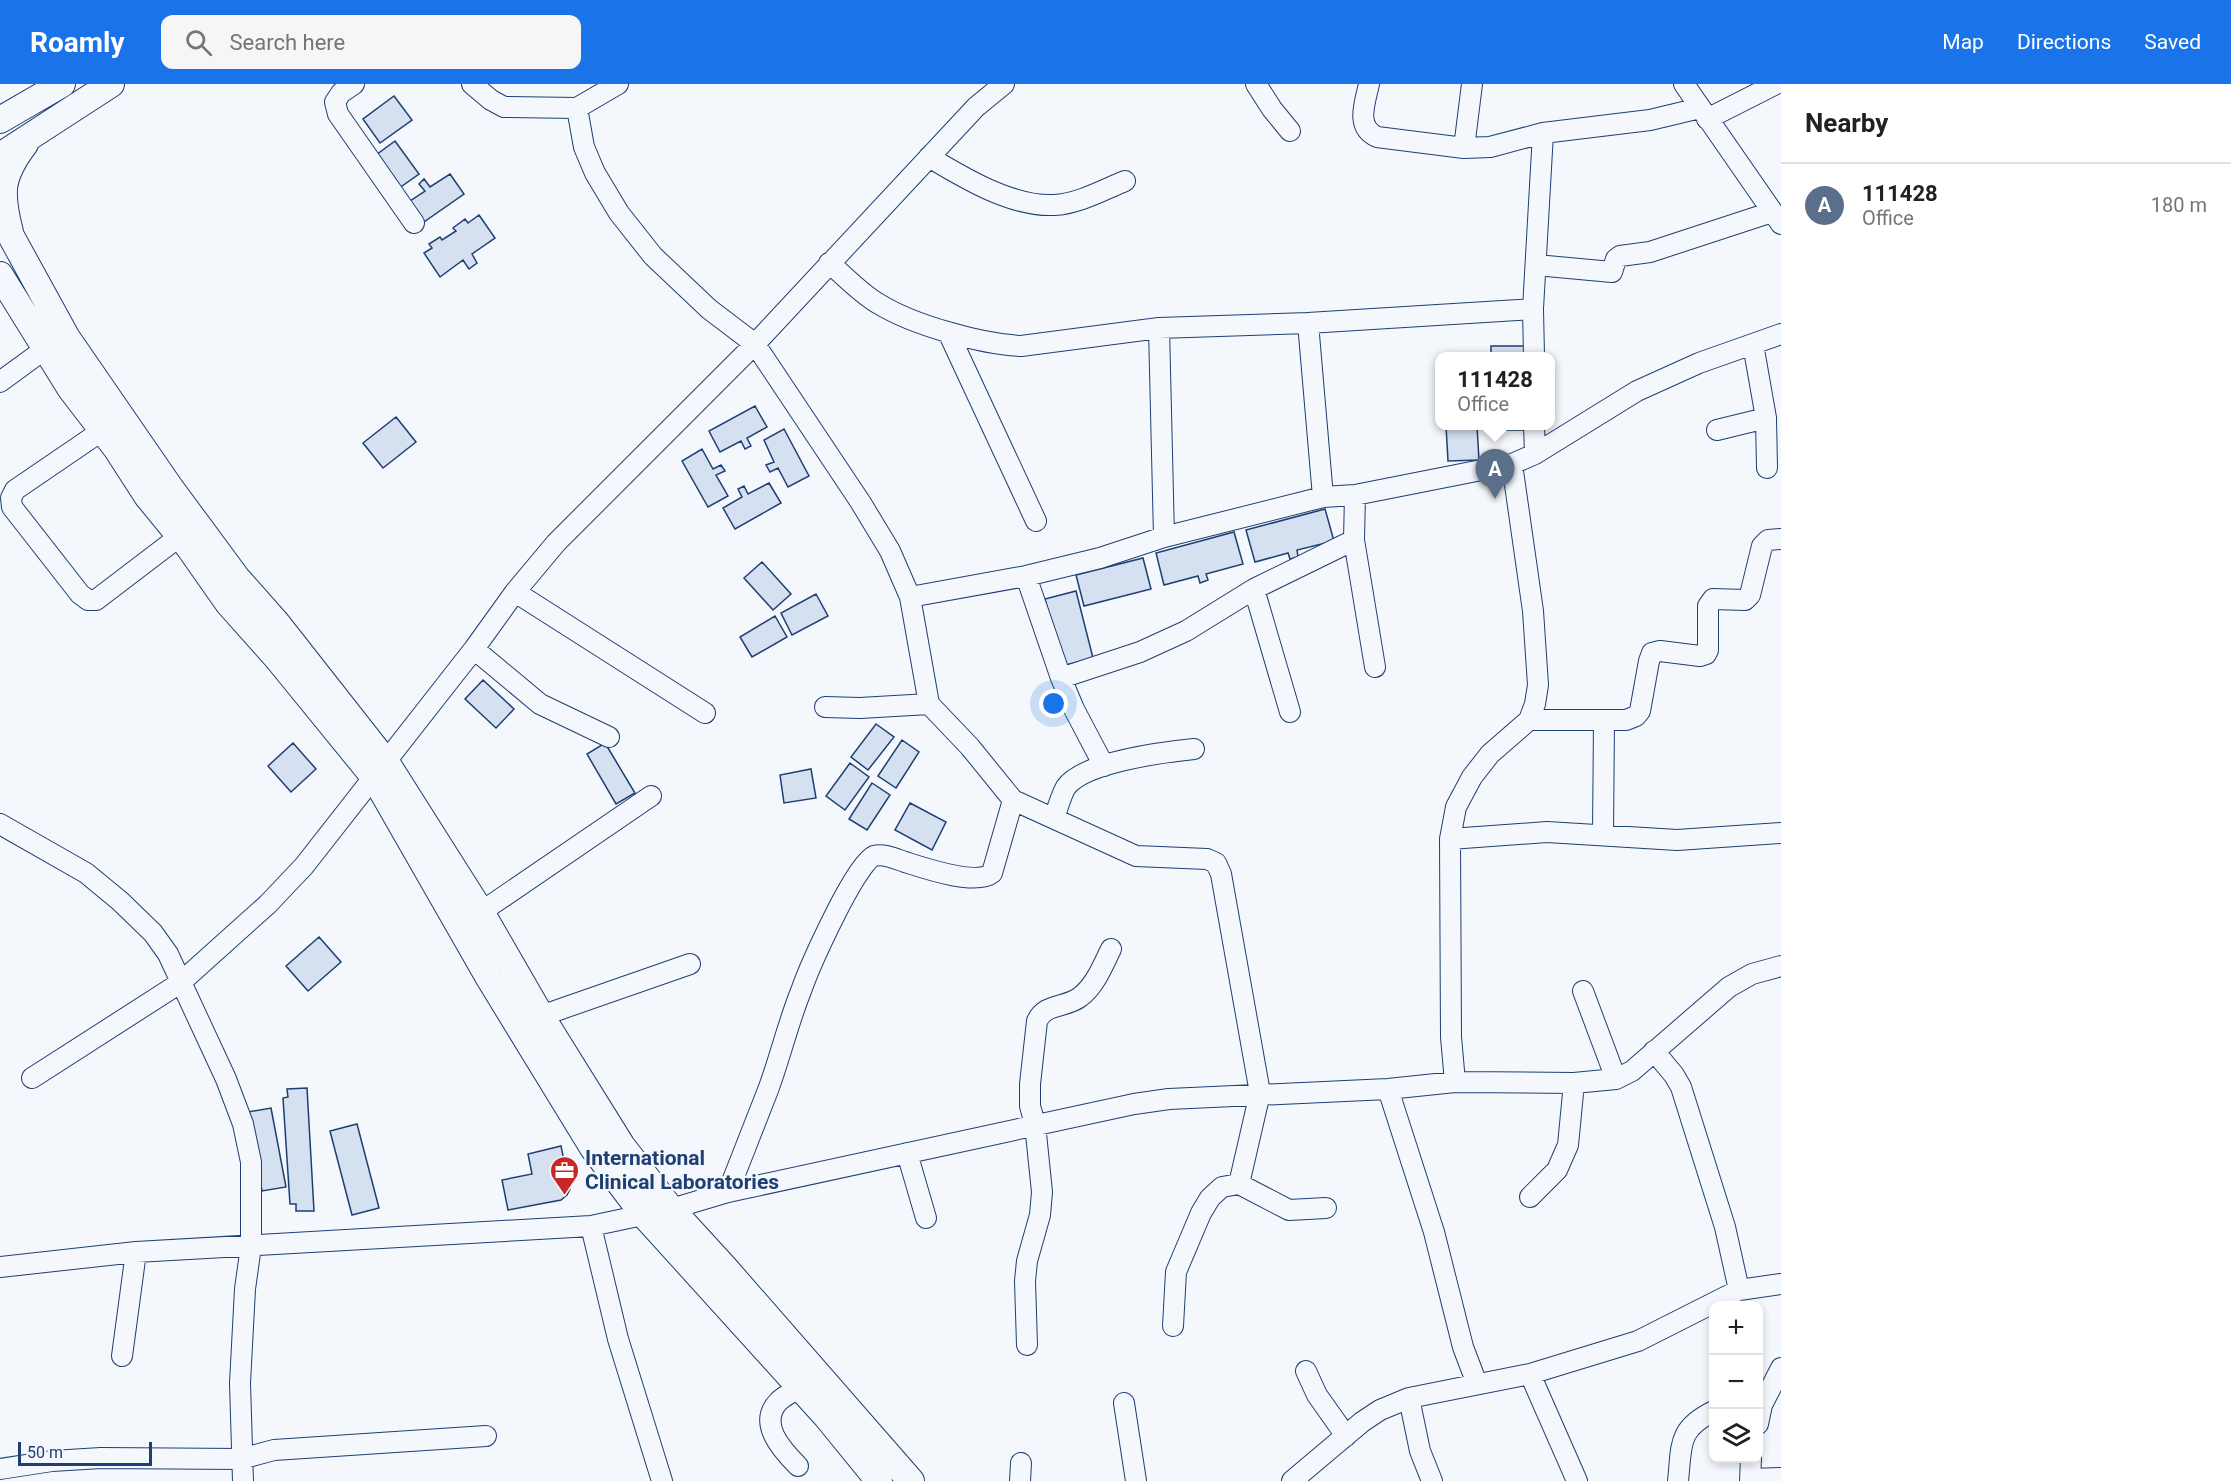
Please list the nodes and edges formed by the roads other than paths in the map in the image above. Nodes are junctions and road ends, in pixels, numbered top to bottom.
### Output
1 (62, 84) edge
2 (111, 84) edge
3 (354, 84) edge
4 (472, 84) edge
5 (618, 84) edge
6 (1004, 84) edge
7 (1256, 84) edge
8 (1369, 84) edge
9 (1472, 84) edge
10 (1684, 84) edge
11 (1776, 84) edge
12 (577, 108) junction
13 (6, 112) edge
14 (1704, 113) junction
15 (37, 131) junction
16 (1290, 131) dead end
17 (1543, 133) junction
18 (1464, 148) junction
19 (0, 156) edge
20 (929, 157) junction
21 (1125, 181) dead end
22 (0, 216) edge
23 (1777, 218) edge
24 (414, 223) dead end
25 (13, 242) junction
26 (829, 263) junction
27 (1536, 265) junction
28 (0, 275) edge
29 (1533, 309) junction
30 (1308, 323) junction
31 (1159, 328) junction
32 (948, 332) junction
33 (1781, 334) edge
34 (756, 344) junction
35 (1754, 344) junction
36 (45, 349) junction
37 (1534, 352) edge
38 (0, 382) edge
39 (1766, 418) junction
40 (103, 430) junction
41 (1534, 430) edge
42 (1717, 430) dead end
43 (1535, 454) junction
44 (1512, 464) junction
45 (1767, 468) dead end
46 (1355, 495) junction
47 (1323, 497) junction
48 (1036, 521) dead end
49 (180, 536) junction
50 (1164, 537) junction
51 (1781, 539) edge
52 (1354, 540) junction
53 (1026, 576) junction
54 (1254, 590) junction
55 (515, 592) junction
56 (910, 597) junction
57 (474, 649) junction
58 (1375, 667) dead end
59 (1061, 678) junction
60 (929, 704) junction
61 (825, 707) dead end
62 (1290, 712) dead end
63 (705, 713) dead end
64 (1529, 720) junction
65 (1604, 720) junction
66 (609, 737) dead end
67 (1194, 749) dead end
68 (1104, 766) junction
69 (380, 770) junction
70 (651, 796) dead end
71 (1012, 800) junction
72 (1054, 818) junction
73 (0, 824) edge
74 (1781, 834) edge
75 (1603, 835) junction
76 (1450, 839) junction
77 (481, 912) junction
78 (1111, 950) dead end
79 (690, 964) dead end
80 (1781, 966) edge
81 (180, 983) junction
82 (1583, 991) dead end
83 (541, 1016) junction
84 (1654, 1052) junction
85 (32, 1078) dead end
86 (1616, 1078) junction
87 (1455, 1082) junction
88 (1574, 1083) junction
89 (1388, 1089) junction
90 (1260, 1093) junction
91 (1035, 1124) junction
92 (907, 1153) junction
93 (1239, 1184) junction
94 (728, 1192) junction
95 (1530, 1197) dead end
96 (1326, 1208) dead end
97 (671, 1209) junction
98 (643, 1214) junction
99 (926, 1218) dead end
100 (591, 1226) junction
101 (251, 1246) junction
102 (136, 1252) junction
103 (0, 1267) edge
104 (1781, 1284) edge
105 (1739, 1290) junction
106 (1173, 1326) dead end
107 (1027, 1345) dead end
108 (122, 1356) dead end
109 (1781, 1368) edge
110 (1306, 1371) dead end
111 (1530, 1374) junction
112 (1478, 1384) junction
113 (799, 1388) junction
114 (1409, 1398) junction
115 (1124, 1403) dead end
116 (1761, 1409) edge
117 (1709, 1413) edge
118 (486, 1436) dead end
119 (1346, 1436) junction
120 (241, 1459) junction
121 (1751, 1463) edge
122 (798, 1466) dead end
123 (0, 1469) edge
124 (1781, 1478) edge
125 (1750, 1480) edge
126 (243, 1481) edge
127 (662, 1481) edge
128 (879, 1481) edge
129 (911, 1481) edge
130 (1136, 1481) edge
131 (1292, 1481) edge
132 (1432, 1481) edge
133 (1577, 1481) edge
134 (1678, 1481) edge

1 - 13 main road
2 - 15 main road
3 - 24 street
4 - 12 street
5 - 12 street
6 - 20 street
7 - 16 street
8 - 18 street
9 - 18 street
10 - 14 street
11 - 14 street
12 - 34 street
14 - 17 street
14 - 23 street
15 - 19 main road
15 - 25 main road
17 - 18 street
17 - 27 street
20 - 21 street
20 - 26 street
22 - 25 main road
23 - 27 street
25 - 69 main road
26 - 32 street
26 - 34 street
27 - 29 street
28 - 36 main road
29 - 30 street
29 - 37 street
30 - 31 street
30 - 47 street
31 - 32 street
31 - 50 street
32 - 48 street
33 - 35 street
34 - 55 street
34 - 56 street
35 - 39 street
35 - 43 street
36 - 38 street
36 - 40 main road
39 - 42 street
39 - 45 street
40 - 49 main road
40 - 49 street
41 - 43 street
43 - 44 street
44 - 46 street
44 - 64 street
46 - 47 street
46 - 52 street
47 - 50 street
49 - 69 main road
50 - 53 street
51 - 65 street
52 - 54 street
52 - 58 street
53 - 56 street
53 - 59 street
54 - 59 street
54 - 62 street
55 - 57 street
55 - 63 street
56 - 60 street
57 - 66 street
57 - 69 street
59 - 68 street
60 - 61 street
60 - 71 street
64 - 65 street
64 - 76 street
65 - 75 street
67 - 68 street
68 - 72 street
69 - 77 main road
69 - 81 street
69 - 98 main road
70 - 77 street
71 - 72 street
71 - 94 street
72 - 90 street
73 - 81 street
74 - 75 street
75 - 76 street
76 - 87 street
77 - 83 main road
78 - 91 street
79 - 83 street
80 - 84 street
81 - 85 street
81 - 101 street
82 - 86 street
83 - 97 main road
84 - 86 street
84 - 105 street
86 - 88 street
87 - 88 street
87 - 89 street
88 - 95 street
89 - 90 street
89 - 112 street
90 - 91 street
90 - 93 street
91 - 92 street
91 - 107 street
92 - 94 street
92 - 99 street
93 - 96 street
93 - 106 street
94 - 97 street
97 - 98 street
97 - 129 main road
98 - 100 street
98 - 113 main road
100 - 101 street
100 - 127 street
101 - 102 street
101 - 120 street
102 - 103 street
102 - 108 street
104 - 105 street
105 - 111 street
109 - 116 street
110 - 119 street
111 - 112 street
111 - 133 street
112 - 114 street
113 - 122 street
113 - 128 main road
114 - 119 street
114 - 132 street
115 - 130 street
117 - 134 street
118 - 120 street
119 - 131 street
120 - 123 street
120 - 126 street
121 - 125 street
124 - 125 street

